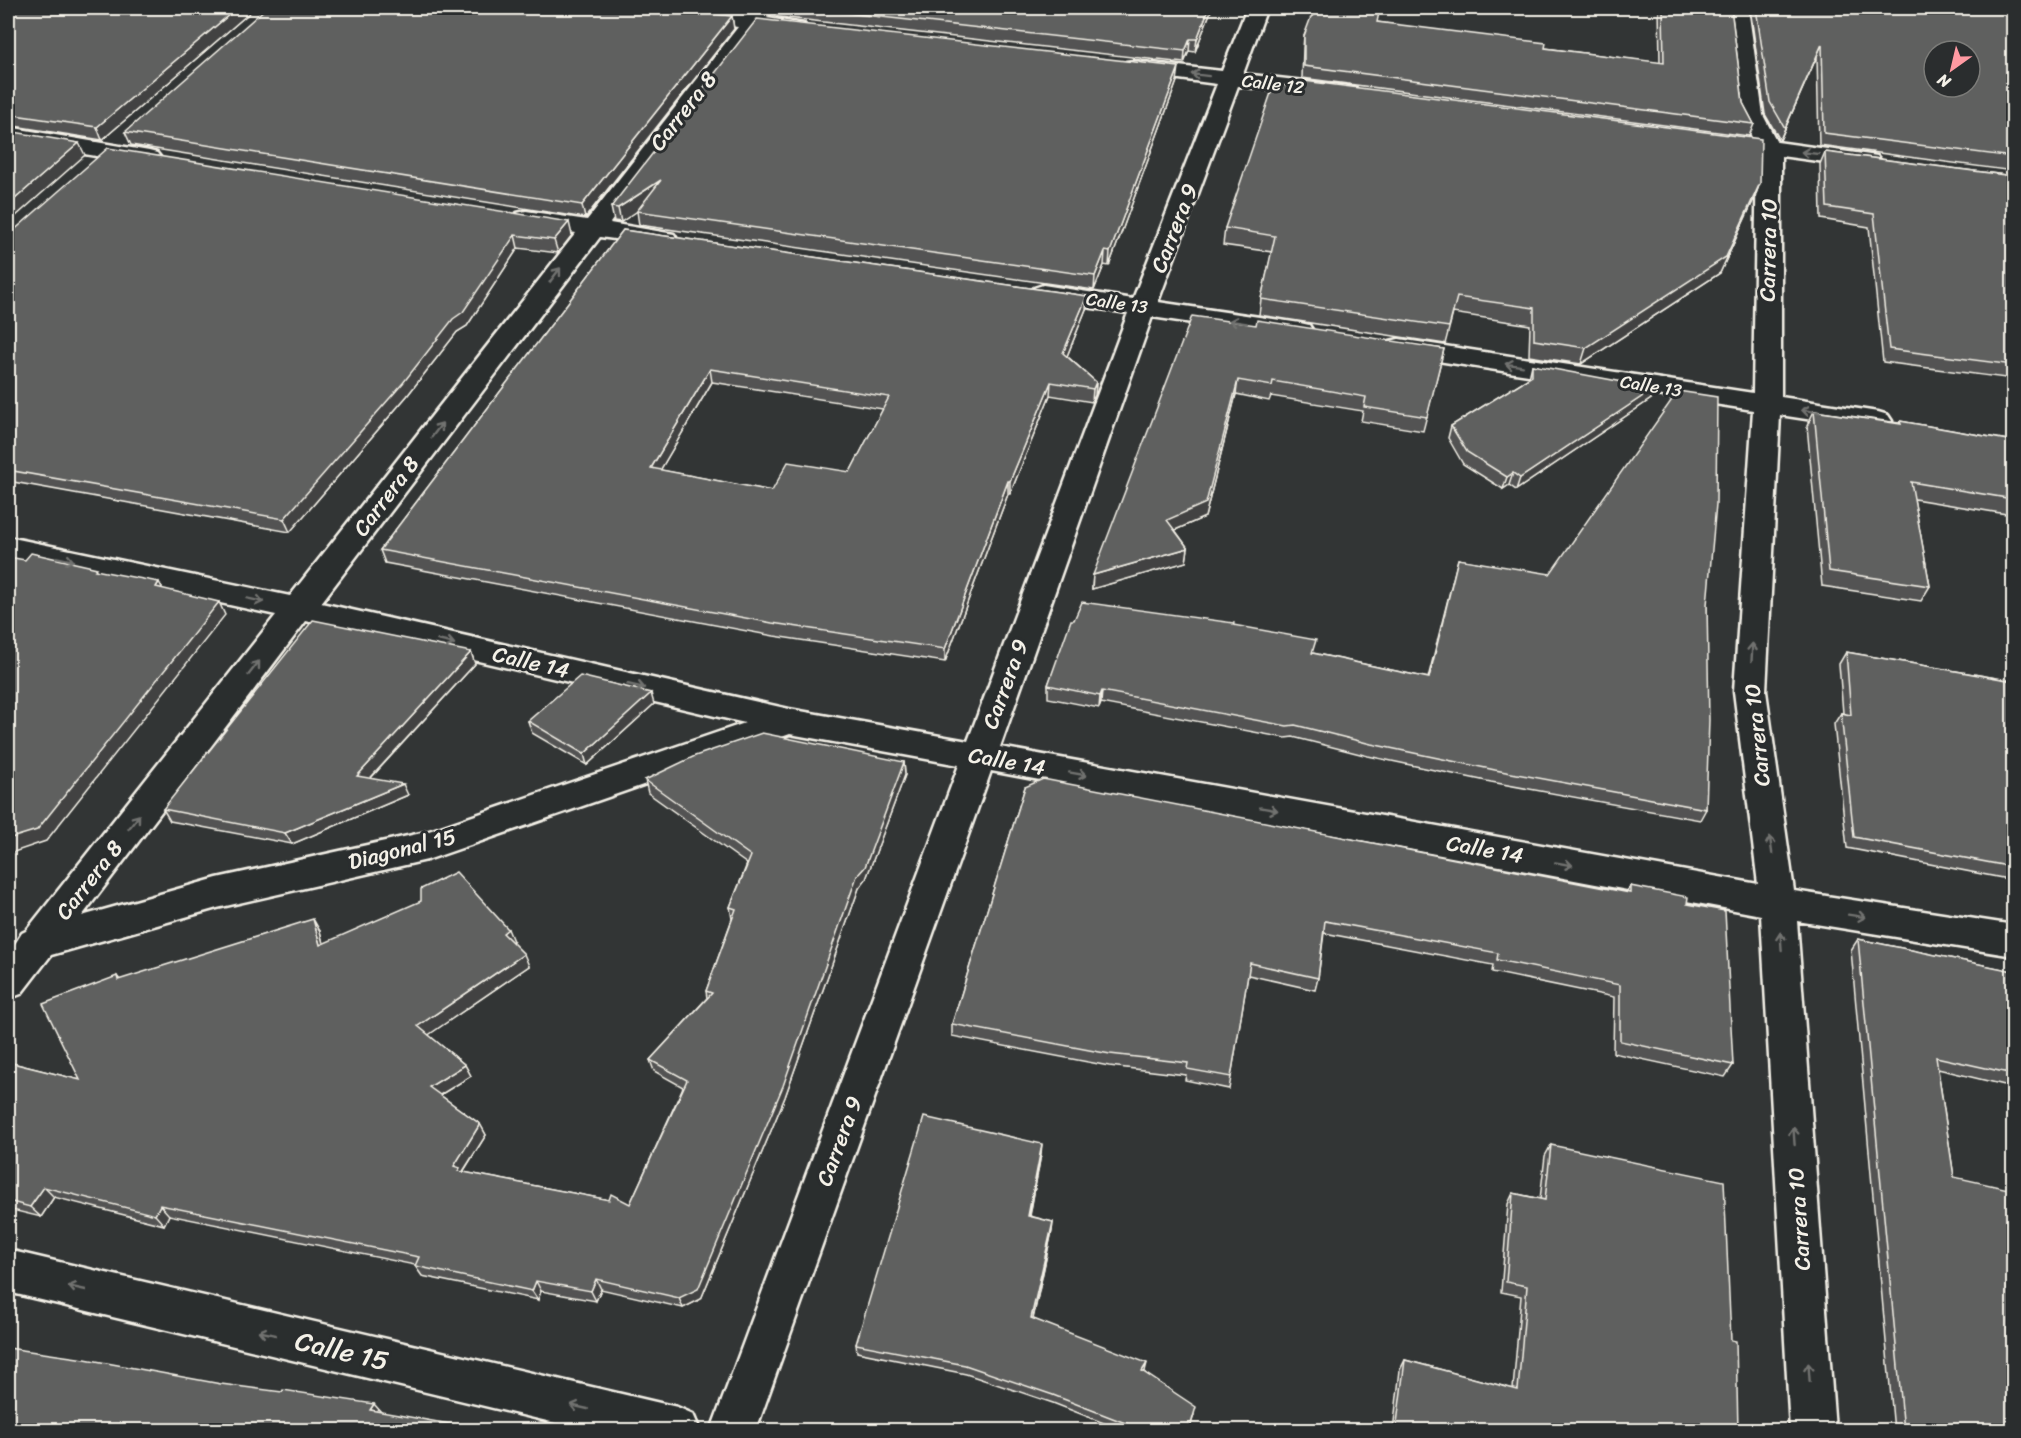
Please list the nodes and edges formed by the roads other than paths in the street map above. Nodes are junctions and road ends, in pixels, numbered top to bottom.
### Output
1 (639, 8) edge
2 (1257, 8) edge
3 (1738, 8) edge
4 (758, 15) edge
5 (823, 32) edge
6 (1115, 65) edge
7 (1231, 78) junction
8 (1372, 96) edge
9 (8, 134) edge
10 (1722, 142) edge
11 (1769, 148) junction
12 (167, 161) edge
13 (1886, 163) edge
14 (497, 213) edge
15 (591, 228) junction
16 (685, 242) edge
17 (1014, 288) edge
18 (1143, 307) junction
19 (1320, 334) edge
20 (1378, 344) edge
21 (1767, 404) junction
22 (1896, 424) edge
23 (8, 547) edge
24 (300, 609) junction
25 (789, 721) junction
26 (979, 756) junction
27 (1778, 903) junction
28 (2013, 941) edge
29 (24, 948) edge
30 (8, 983) edge
31 (8, 1271) edge
32 (677, 1431) edge
33 (734, 1431) edge
34 (1813, 1431) edge

1 - 4 street
2 - 7 street, Carrera 9
3 - 11 street, Carrera 10
4 - 5 street
4 - 15 street, Carrera 8
7 -> 6 street, Calle 12
7 - 8 street, Calle 12
7 - 18 street, Carrera 9
9 - 12 street
10 - 11 street
13 -> 11 street
11 - 21 street, Carrera 10
14 - 15 street
15 - 16 street
24 -> 15 street, Carrera 8
17 - 18 street, Calle 13
19 -> 18 street, Calle 13
18 - 26 street, Carrera 9
21 -> 20 street, Calle 13
22 -> 21 street, Calle 13
27 -> 21 street, Carrera 10
23 -> 24 street, Calle 14
24 -> 25 street, Calle 14
29 -> 24 street, Carrera 8
25 - 26 street, Calle 14
25 - 29 street, Diagonal 15
26 -> 27 street, Calle 14
26 - 33 street, Carrera 9
27 -> 28 street, Calle 14
34 -> 27 street, Carrera 10
29 - 30 street, Carrera 8
32 -> 31 street, Calle 15

